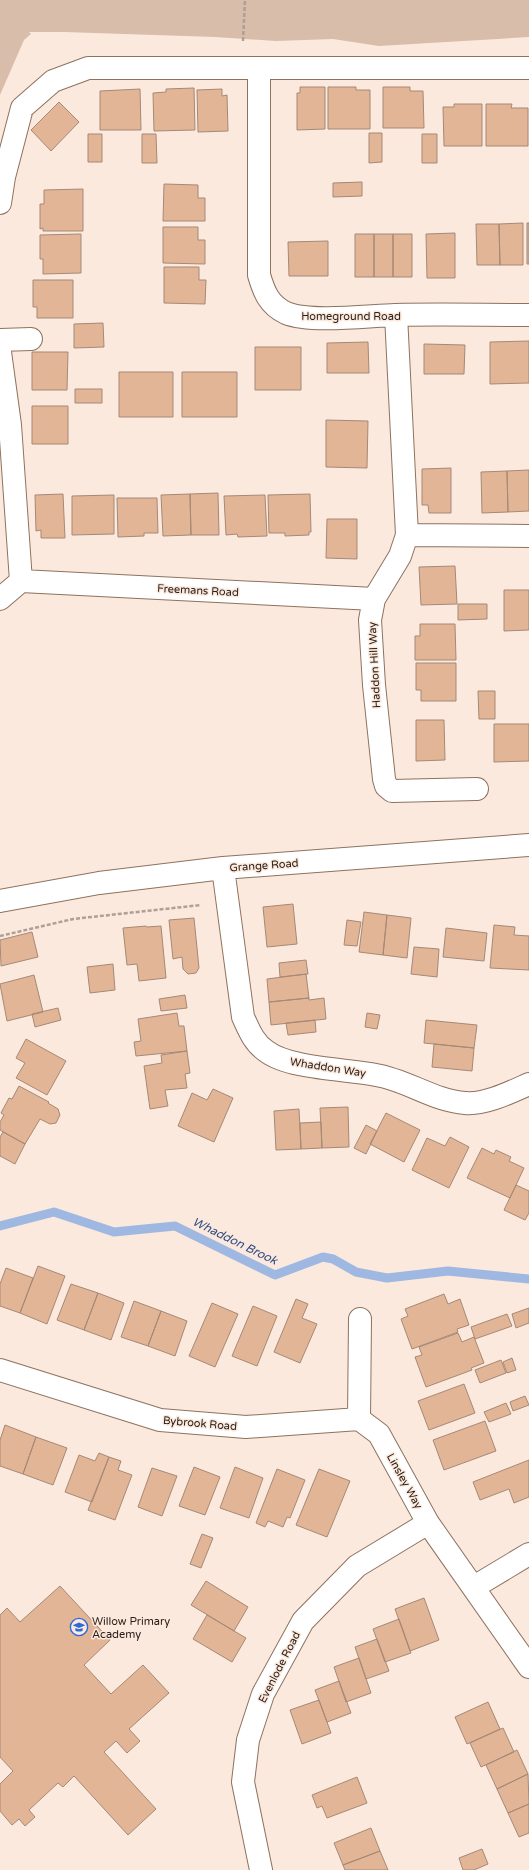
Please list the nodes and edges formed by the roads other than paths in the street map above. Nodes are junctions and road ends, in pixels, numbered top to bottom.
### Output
1 (250, 68) junction
2 (529, 68) edge
3 (0, 203) edge
4 (396, 315) junction
5 (529, 315) edge
6 (31, 339) dead end
7 (0, 340) edge
8 (0, 352) edge
9 (407, 535) junction
10 (529, 536) edge
11 (21, 582) junction
12 (0, 599) edge
13 (374, 599) junction
14 (477, 789) dead end
15 (529, 845) edge
16 (223, 868) junction
17 (0, 901) edge
18 (529, 1084) edge
19 (360, 1318) dead end
20 (0, 1370) edge
21 (359, 1419) junction
22 (428, 1523) junction
23 (529, 1554) edge
24 (474, 1588) junction
25 (529, 1667) edge
26 (261, 1870) edge

1 - 2 street
1 - 3 street
1 - 4 street, Homeground Road
4 - 5 street, Homeground Road
4 - 9 street, Haddon Hill Way
6 - 7 street
8 - 11 street
9 - 10 street
9 - 13 street, Haddon Hill Way
11 - 12 street
11 - 13 street, Freemans Road
13 - 14 street, Haddon Hill Way
15 - 16 street, Grange Road
16 - 17 street, Grange Road
16 - 18 street, Whaddon Way
19 - 21 street
20 - 21 street, Bybrook Road
21 - 22 street, Linsley Way
22 - 24 street, Linsley Way
22 - 26 street, Evenlode Road
23 - 24 street
24 - 25 street, Linsley Way

